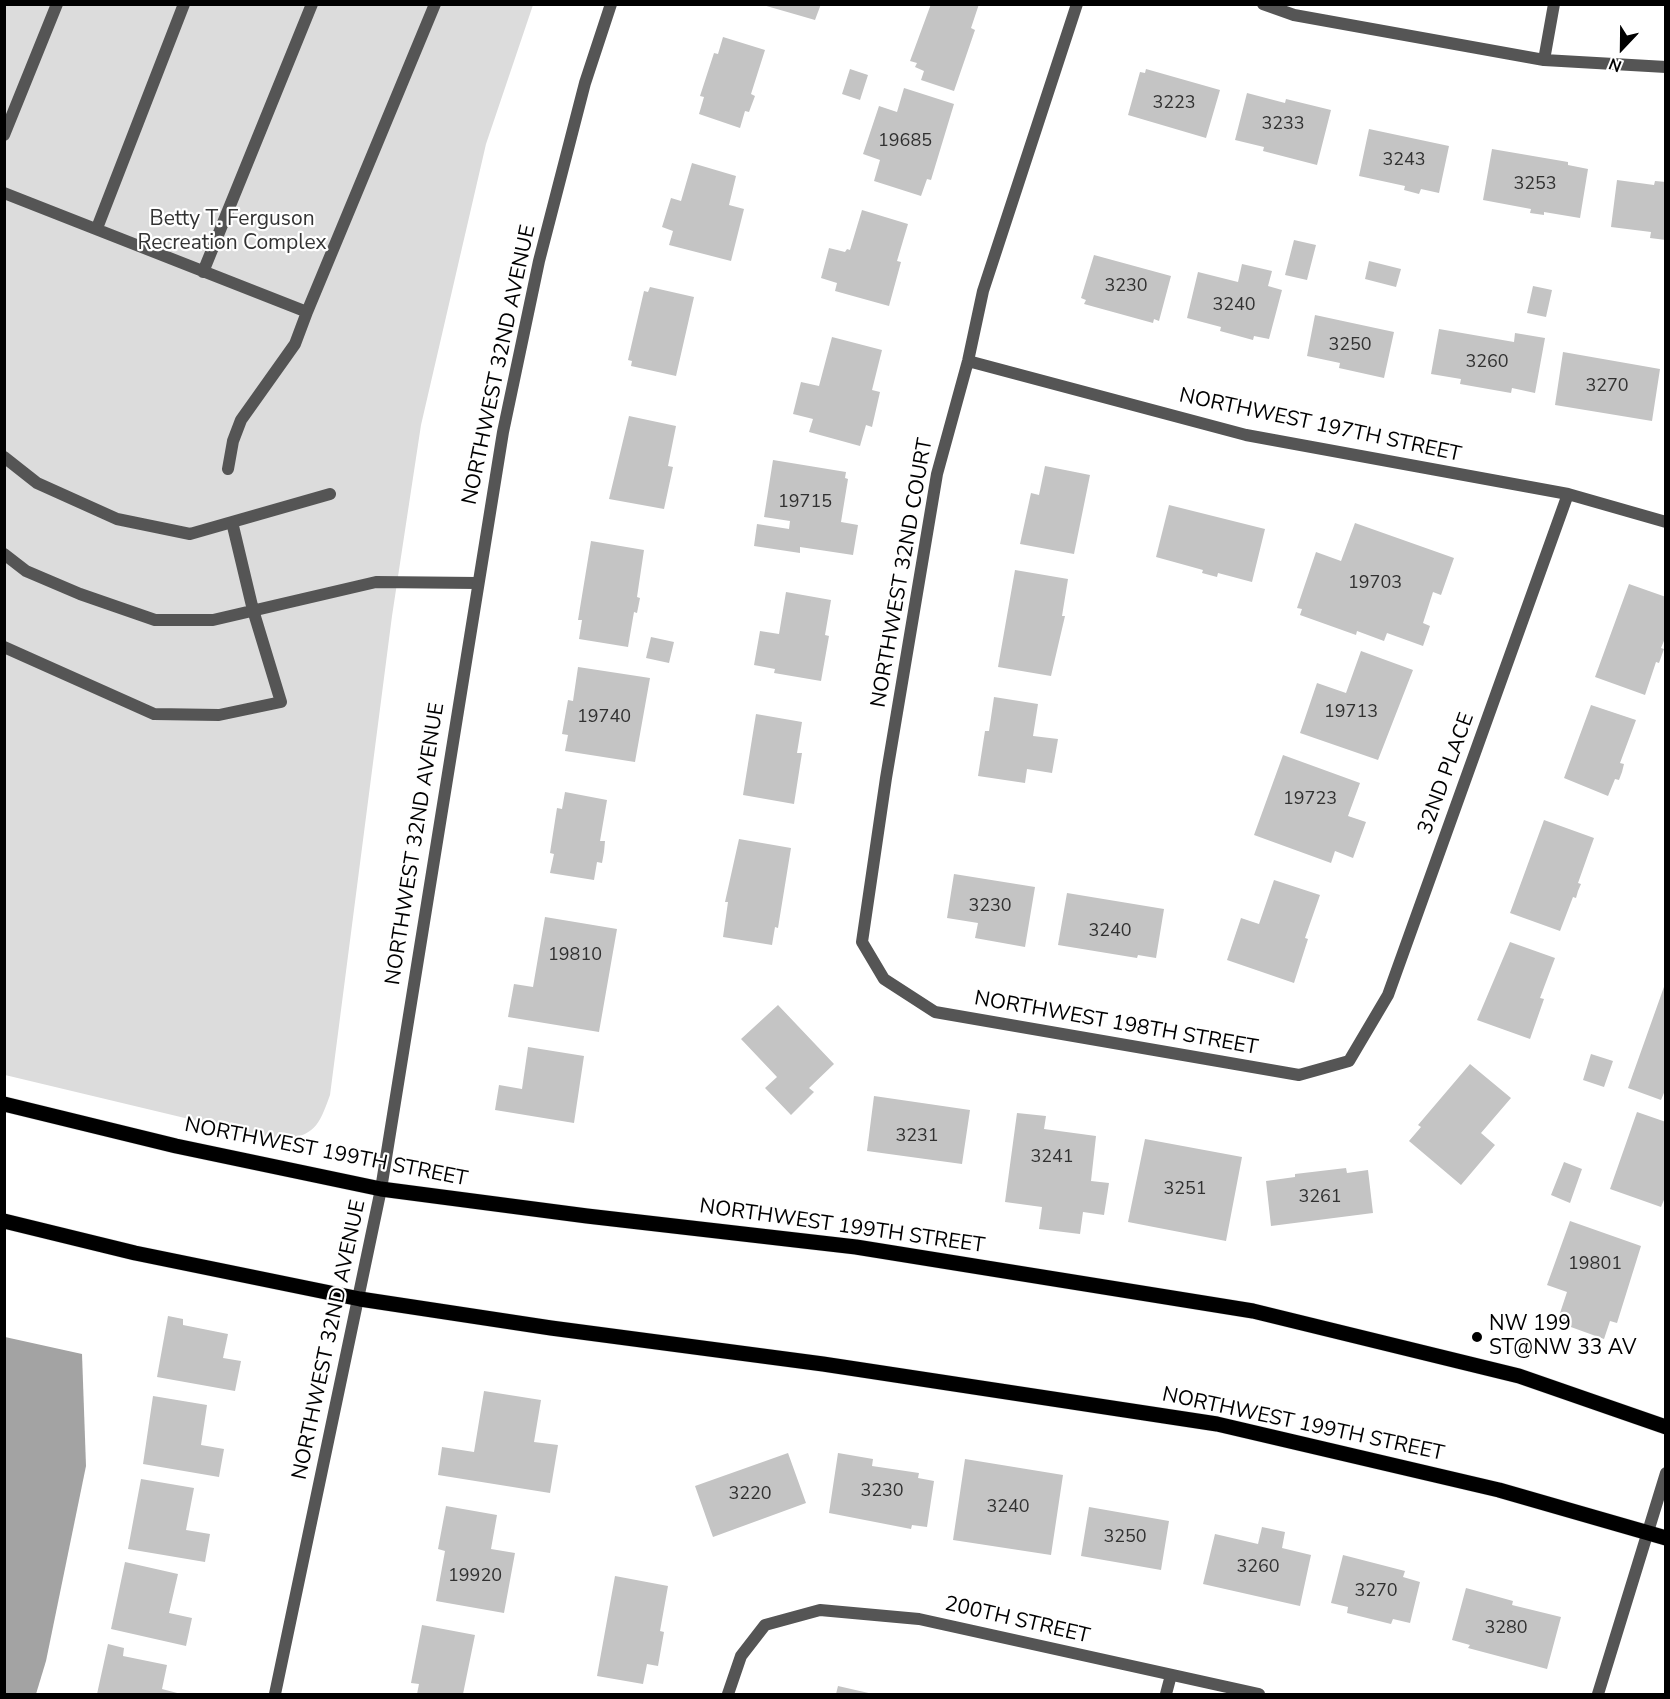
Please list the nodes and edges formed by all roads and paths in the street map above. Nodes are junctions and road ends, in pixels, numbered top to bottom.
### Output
1 (57, 4) edge
2 (184, 4) edge
3 (312, 4) edge
4 (435, 4) edge
5 (611, 4) edge
6 (1077, 4) edge
7 (1263, 4) edge
8 (1554, 4) edge
9 (1544, 60) junction
10 (1665, 67) edge
11 (4, 135) edge
12 (4, 193) edge
13 (97, 228) junction
14 (203, 272) junction
15 (307, 312) junction
16 (968, 361) junction
17 (4, 457) edge
18 (228, 469) dead end
19 (330, 494) dead end
20 (1568, 494) junction
21 (232, 522) junction
22 (1665, 522) edge
23 (4, 554) edge
24 (478, 583) junction
25 (253, 610) junction
26 (4, 647) edge
27 (884, 979) joint
28 (1349, 1060) joint
29 (4, 1104) edge
30 (381, 1189) junction
31 (4, 1221) edge
32 (360, 1299) junction
33 (1665, 1427) edge
34 (1665, 1473) edge
35 (1647, 1532) junction
36 (1665, 1538) edge
37 (1171, 1675) junction
38 (275, 1695) edge
39 (728, 1695) edge
40 (1166, 1695) edge
41 (1259, 1695) edge
42 (1598, 1695) edge

1 - 11 street
2 - 13 street
3 - 14 street
4 - 15 street
5 - 24 street, NORTHWEST 32ND AVENUE
6 - 16 street, NORTHWEST 32ND COURT
7 - 9 street
8 - 9 street
9 - 10 street
12 - 13 street
13 - 14 street
14 - 15 street
15 - 18 street
16 - 20 street, NORTHWEST 197TH STREET
16 - 27 street, NORTHWEST 32ND COURT
17 - 21 street
19 - 21 street
20 - 22 street, NORTHWEST 197TH STREET
20 - 28 street, 32ND PLACE
21 - 25 street
23 - 25 street
24 - 25 street
24 - 30 street, NORTHWEST 32ND AVENUE
25 - 26 street
27 - 28 street, NORTHWEST 198TH STREET
29 - 30 main road, NORTHWEST 199TH STREET
30 - 32 street, NORTHWEST 32ND AVENUE
30 - 33 main road, NORTHWEST 199TH STREET
31 - 32 main road, NORTHWEST 199TH STREET
32 - 35 main road, NORTHWEST 199TH STREET
32 - 38 street, NORTHWEST 32ND AVENUE
34 - 35 street
35 - 36 main road, NORTHWEST 199TH STREET
35 - 42 street
37 - 39 street, 200TH STREET
37 - 40 street
37 - 41 street, 200TH STREET

